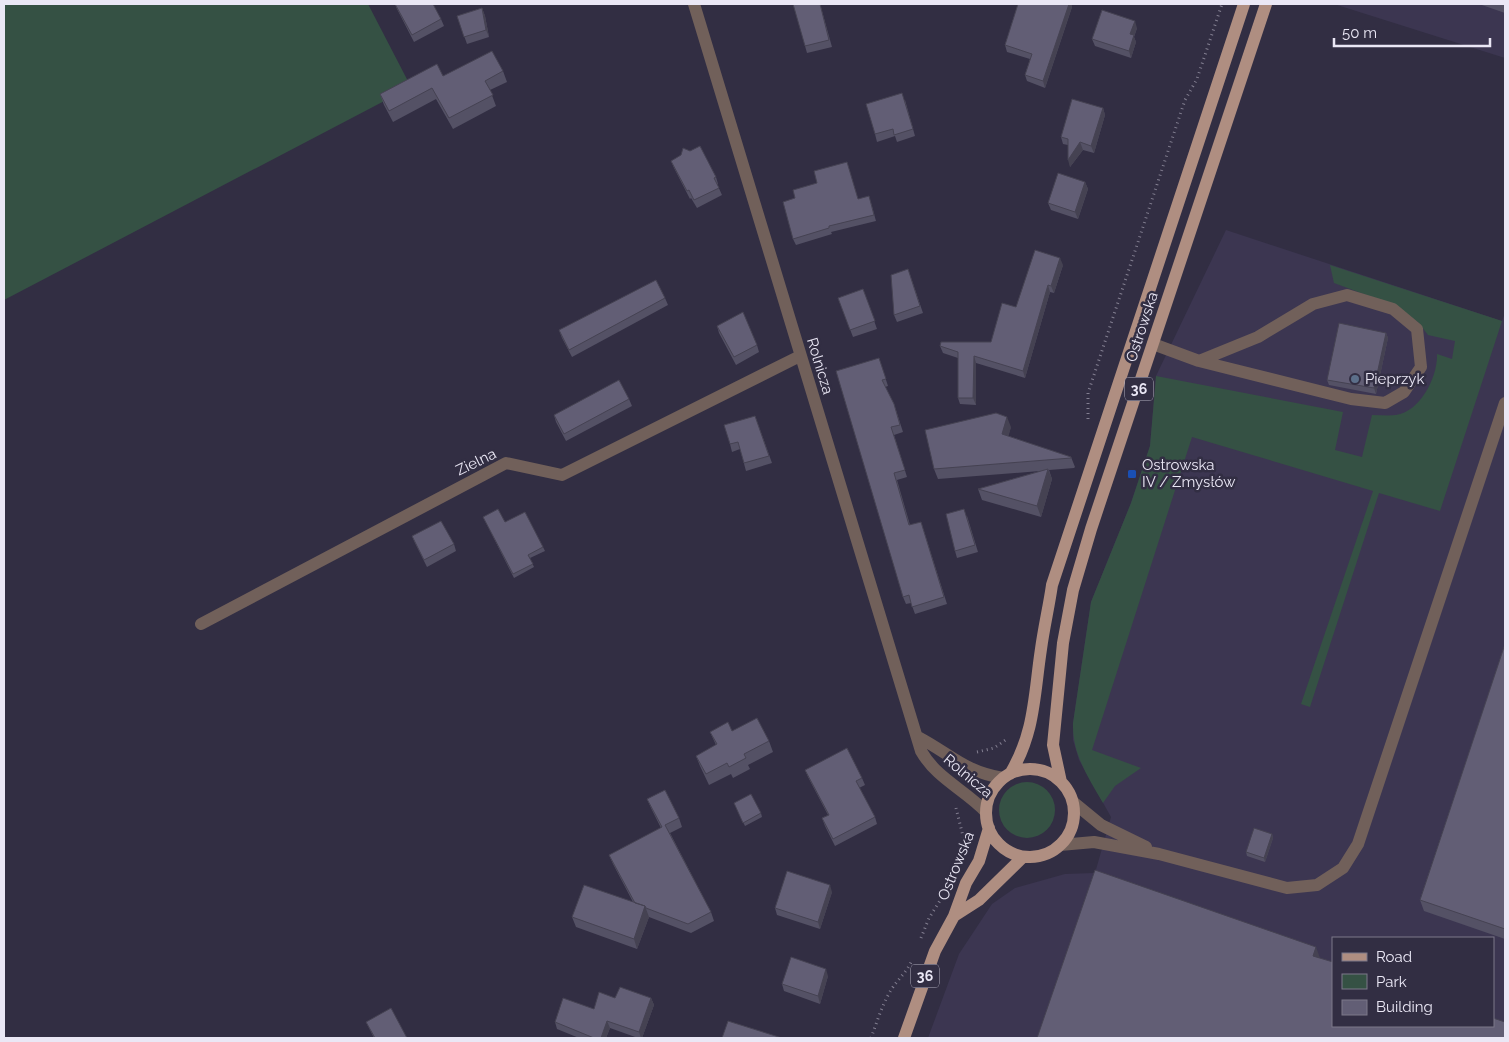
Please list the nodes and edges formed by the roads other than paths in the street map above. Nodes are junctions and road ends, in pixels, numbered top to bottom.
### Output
1 (694, 4) edge
2 (1244, 4) edge
3 (1266, 4) edge
4 (1154, 344) junction
5 (800, 356) junction
6 (1199, 361) junction
7 (1505, 403) edge
8 (200, 624) dead end
9 (918, 737) junction
10 (1007, 776) junction
11 (1061, 782) junction
12 (1073, 802) junction
13 (986, 812) junction
14 (988, 828) junction
15 (1060, 845) junction
16 (1159, 854) junction
17 (1023, 856) junction
18 (954, 916) junction
19 (904, 1038) edge

1 - 5 street, Rolnicza
2 - 10 main road, Ostrowska / 36
3 - 4 main road, Ostrowska / 36
4 - 6 street
4 - 11 main road, Ostrowska / 36
5 - 8 street, Zielna
5 - 9 street, Rolnicza
6 - 6 street
7 - 16 street
9 - 10 street, Rolnicza
9 - 13 street, Rolnicza
10 - 11 main road
10 - 13 main road, 36
11 - 12 main road, 36
12 - 15 main road
12 - 16 street
13 - 14 main road, 36
14 - 17 main road
14 - 18 main road, Ostrowska / 36
15 - 16 street
15 - 17 main road
17 - 18 main road, Ostrowska / 36
18 - 19 main road, Ostrowska / 36

